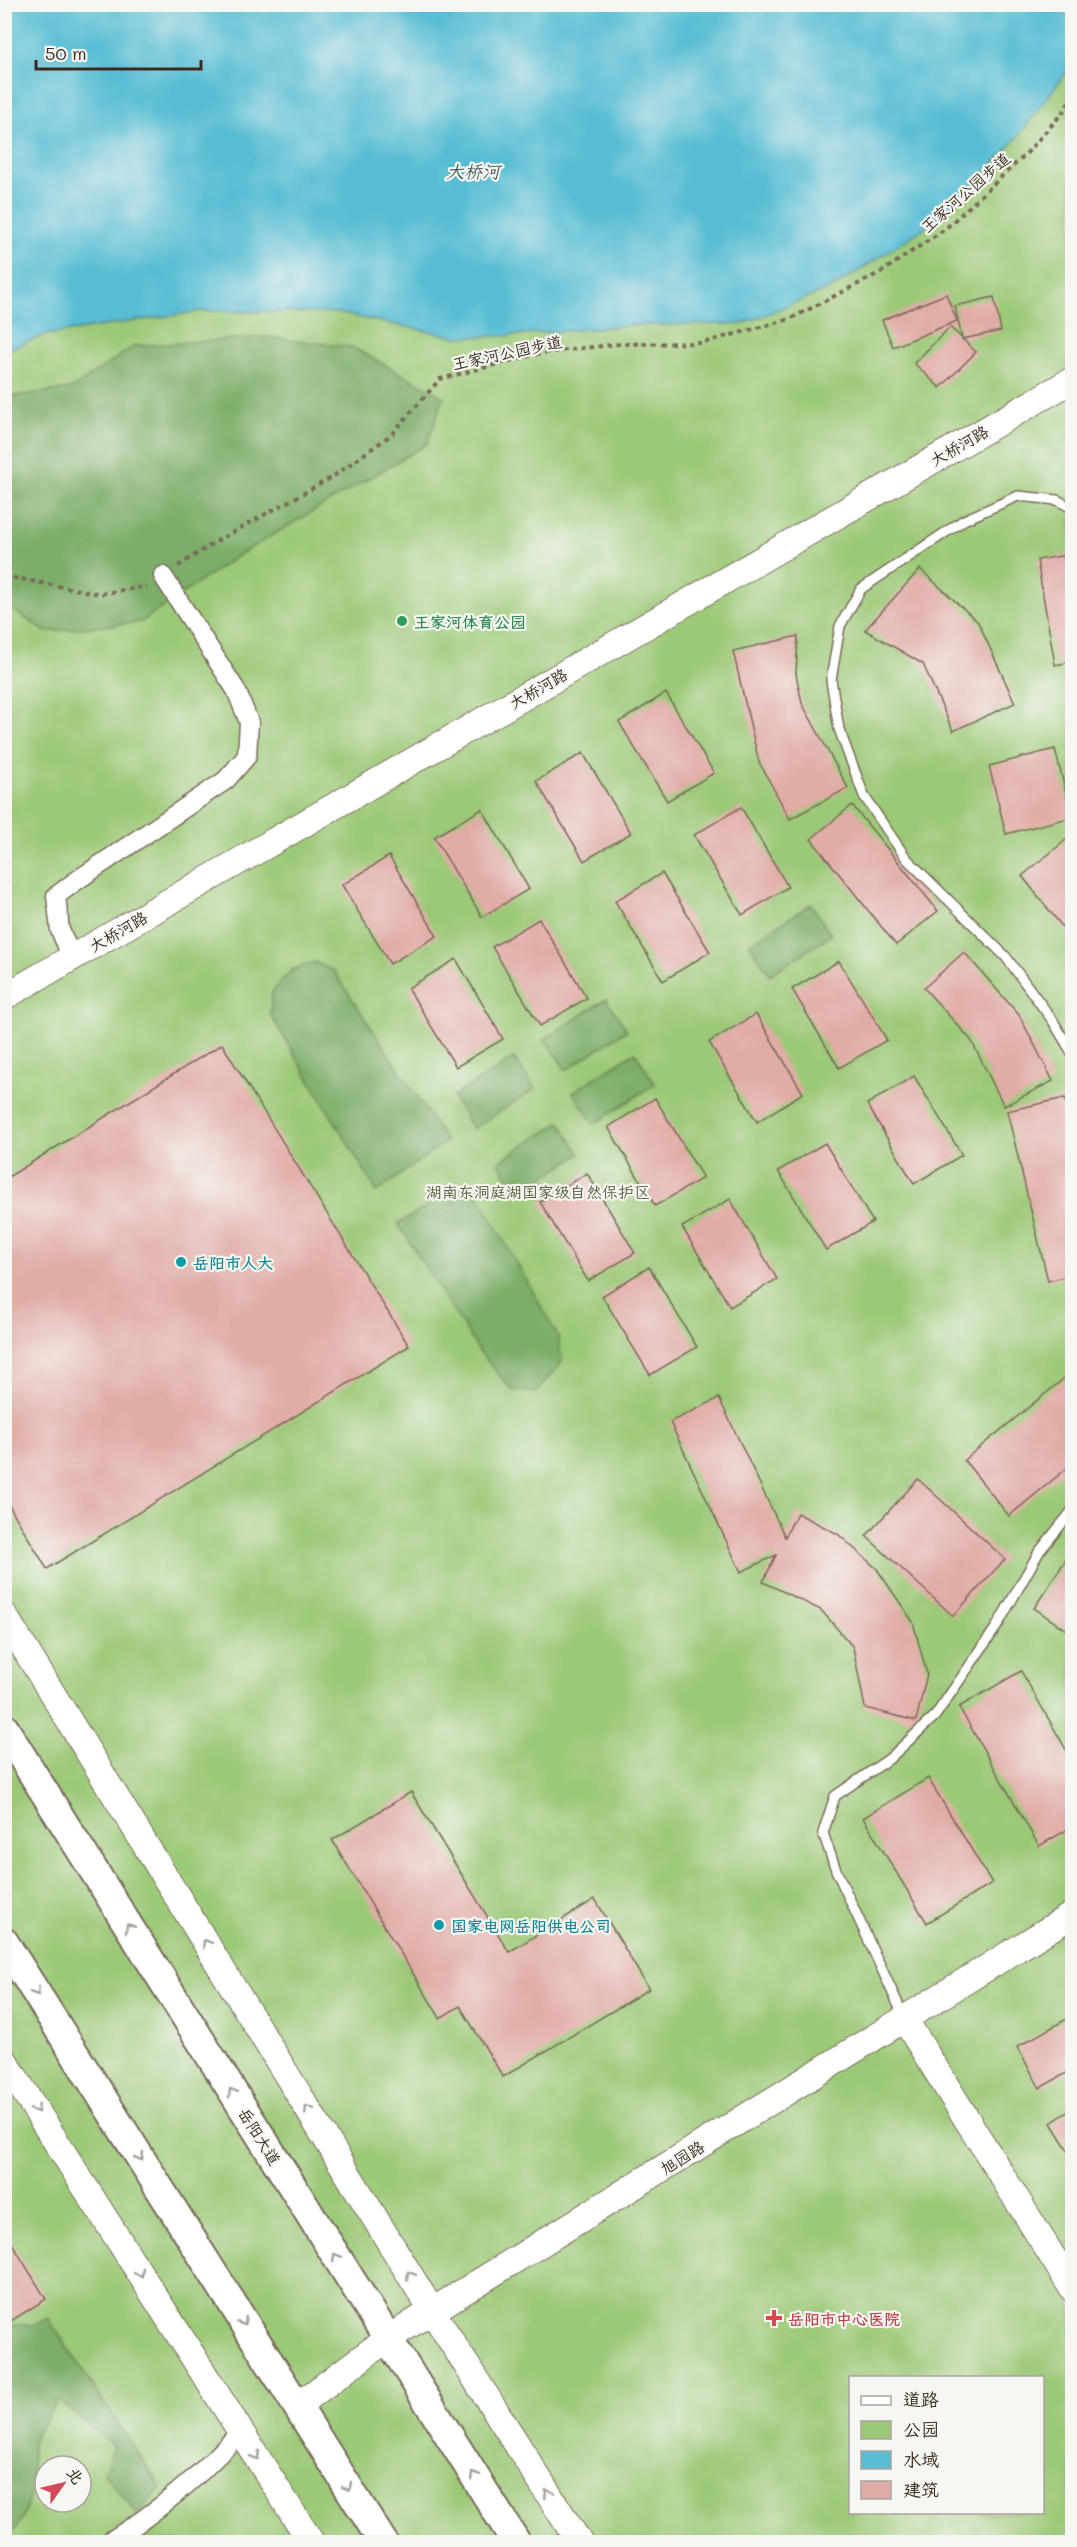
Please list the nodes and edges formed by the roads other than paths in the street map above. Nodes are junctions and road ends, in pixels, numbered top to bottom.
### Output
1 (1072, 380) edge
2 (1072, 508) edge
3 (163, 576) road end
4 (72, 958) junction
5 (4, 997) edge
6 (1072, 1053) edge
7 (1072, 1511) edge
8 (4, 1615) edge
9 (4, 1728) edge
10 (1072, 1915) edge
11 (4, 1942) edge
12 (905, 2020) junction
13 (4, 2060) edge
14 (1072, 2288) edge
15 (432, 2311) junction
16 (387, 2338) junction
17 (297, 2406) junction
18 (241, 2431) junction
19 (109, 2542) edge
20 (311, 2542) edge
21 (383, 2542) edge
22 (516, 2542) edge
23 (579, 2542) edge

1 - 4 street, 大桥河路
2 - 6 lane
3 - 4 street
4 - 5 street, 大桥河路
7 - 12 lane
15 -> 8 street
16 -> 9 main road, 岳阳大道
10 - 12 street, 旭园路
11 -> 17 main road
12 - 14 street
12 - 15 street, 旭园路
13 -> 18 street
15 - 16 street, 旭园路
23 -> 15 street
16 - 17 street, 旭园路
22 -> 16 main road, 岳阳大道
17 -> 21 main road
18 - 19 street
18 -> 20 street

